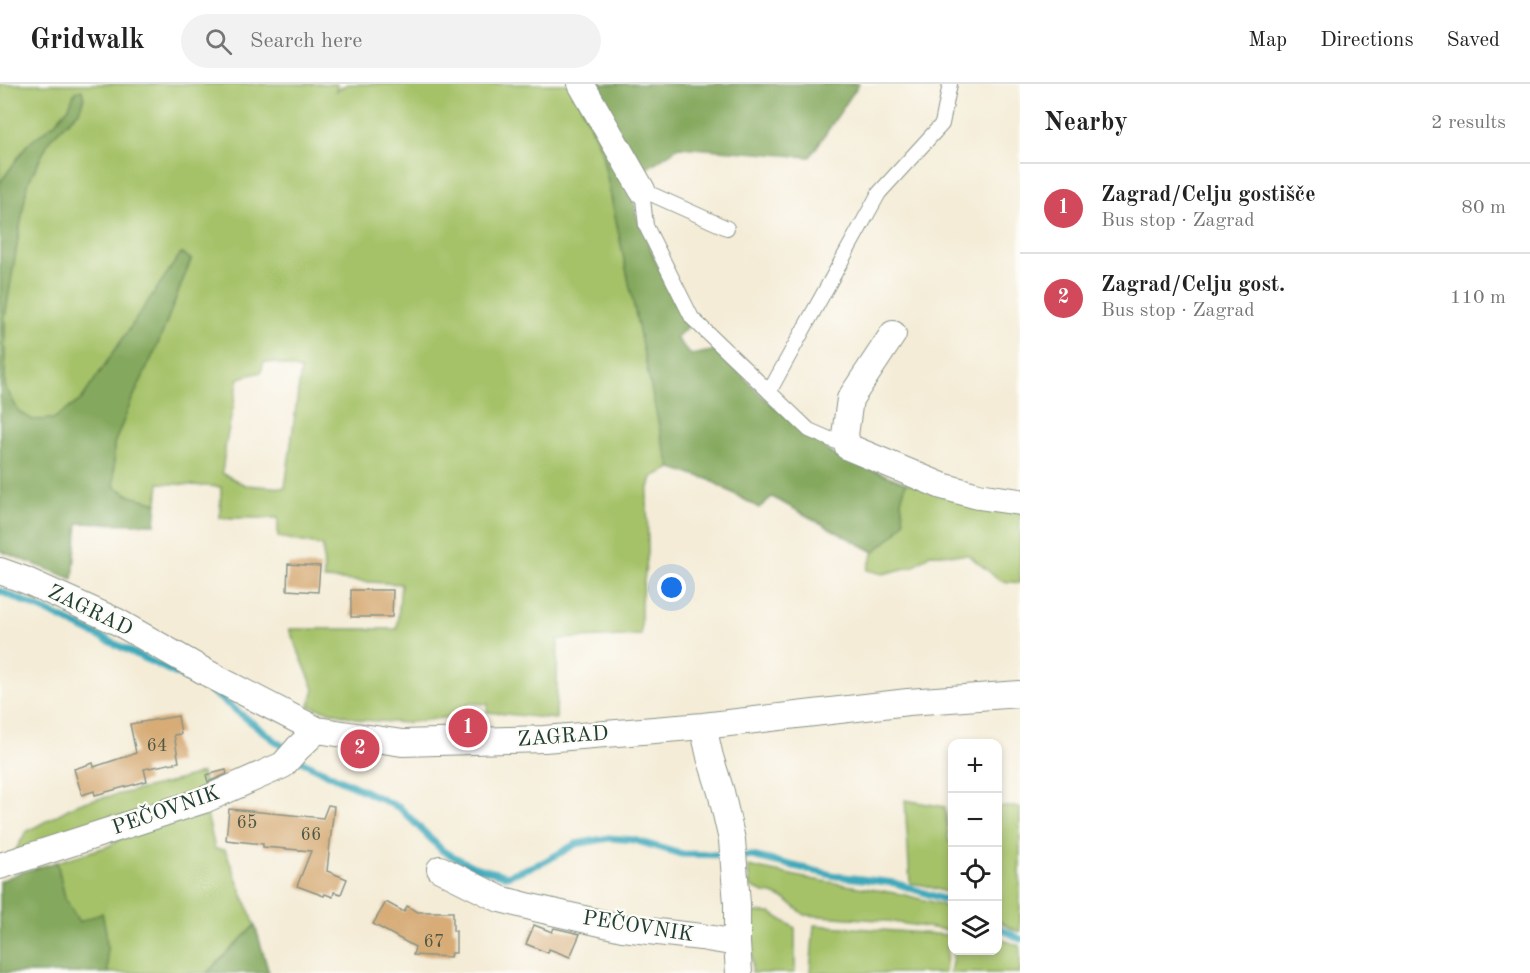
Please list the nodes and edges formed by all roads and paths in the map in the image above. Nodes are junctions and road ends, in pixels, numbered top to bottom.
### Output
1 (580, 84) edge
2 (950, 84) edge
3 (642, 190) junction
4 (727, 228) dead end
5 (893, 334) dead end
6 (769, 392) junction
7 (848, 447) junction
8 (1020, 502) edge
9 (0, 571) edge
10 (1020, 694) edge
11 (703, 726) junction
12 (317, 730) junction
13 (0, 866) edge
14 (440, 869) dead end
15 (737, 943) junction
16 (739, 973) edge

1 - 3 street
2 - 6 lane
3 - 4 lane
3 - 6 lane
5 - 7 street
6 - 7 lane
7 - 8 street
9 - 12 street, ZAGRAD
10 - 11 street, ZAGRAD
11 - 12 street, ZAGRAD
11 - 15 street
12 - 13 street, PEČOVNIK
14 - 15 street, PEČOVNIK
15 - 16 street

